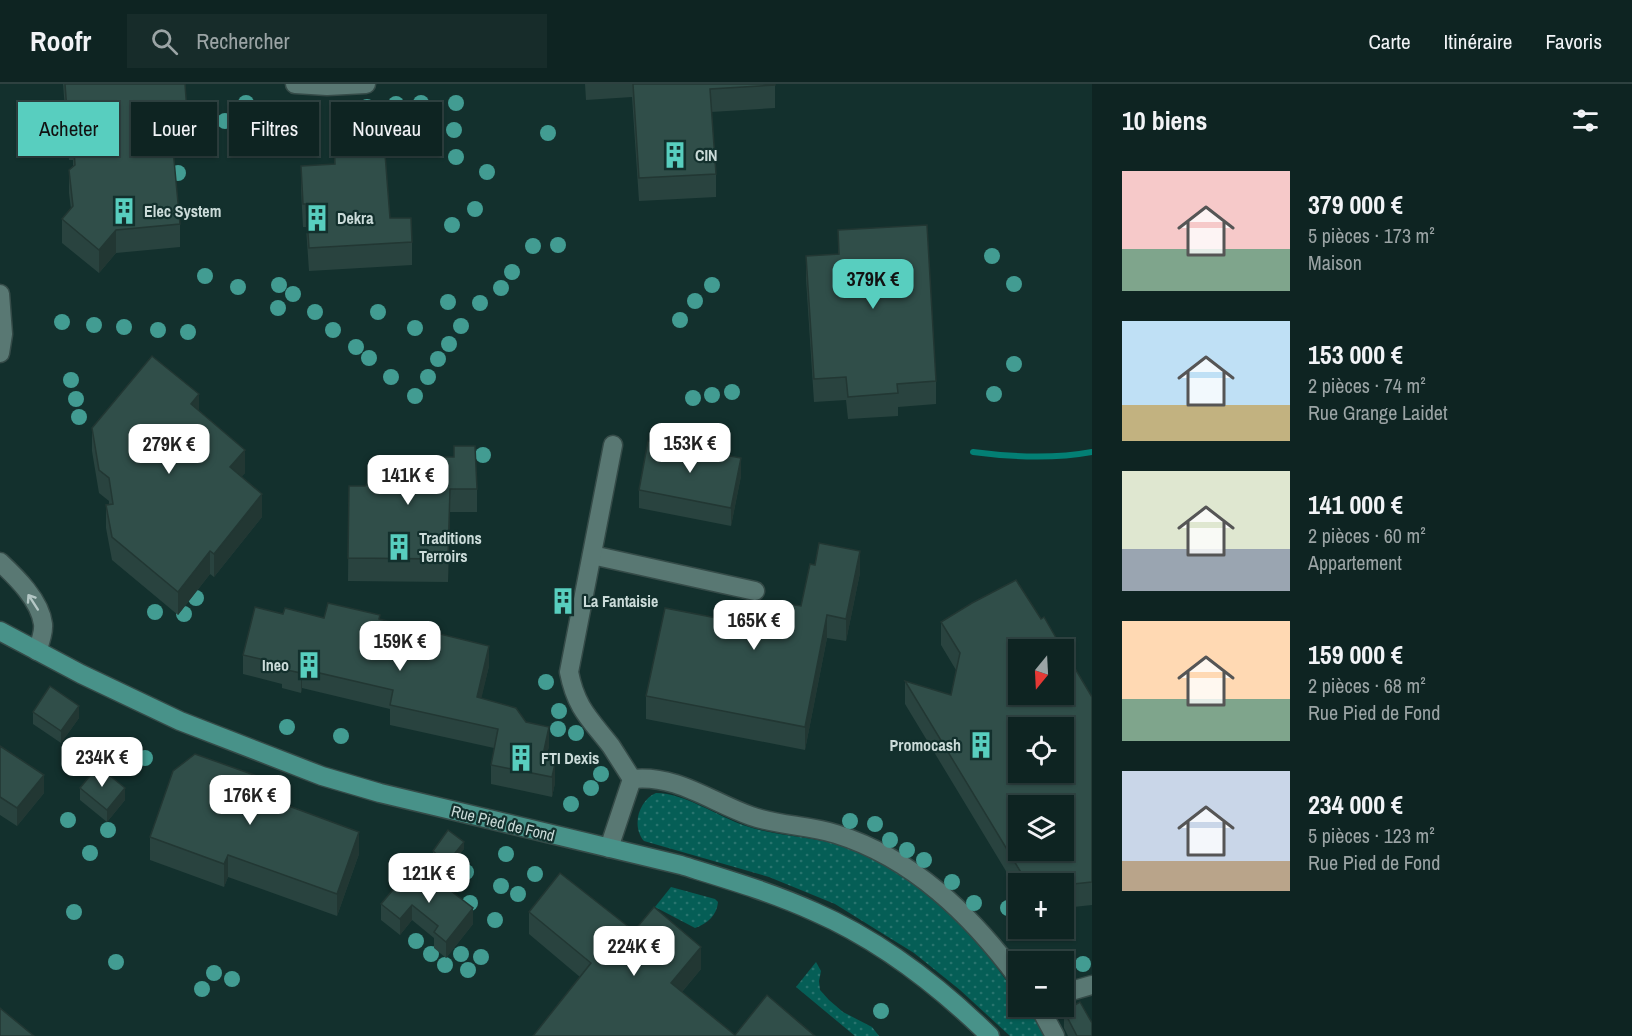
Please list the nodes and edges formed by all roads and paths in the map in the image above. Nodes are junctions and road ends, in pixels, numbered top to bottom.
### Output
1 (295, 84) edge
2 (366, 84) edge
3 (0, 294) edge
4 (0, 353) edge
5 (613, 445) dead end
6 (592, 555) junction
7 (0, 562) edge
8 (756, 591) dead end
9 (0, 631) edge
10 (37, 651) junction
11 (632, 778) junction
12 (609, 848) junction
13 (1008, 966) edge
14 (1092, 985) edge
15 (1074, 990) edge
16 (1045, 1017) edge
17 (990, 1036) edge
18 (1055, 1036) edge

1 - 2 street
3 - 4 street
5 - 6 street
6 - 8 street
6 - 11 street
10 -> 7 street
9 - 10 main road, Rue Pied de Fond
10 - 12 main road, Rue Pied de Fond
11 - 12 street
11 - 13 street
12 - 17 main road, Rue Pied de Fond
14 - 15 street
16 - 18 street

